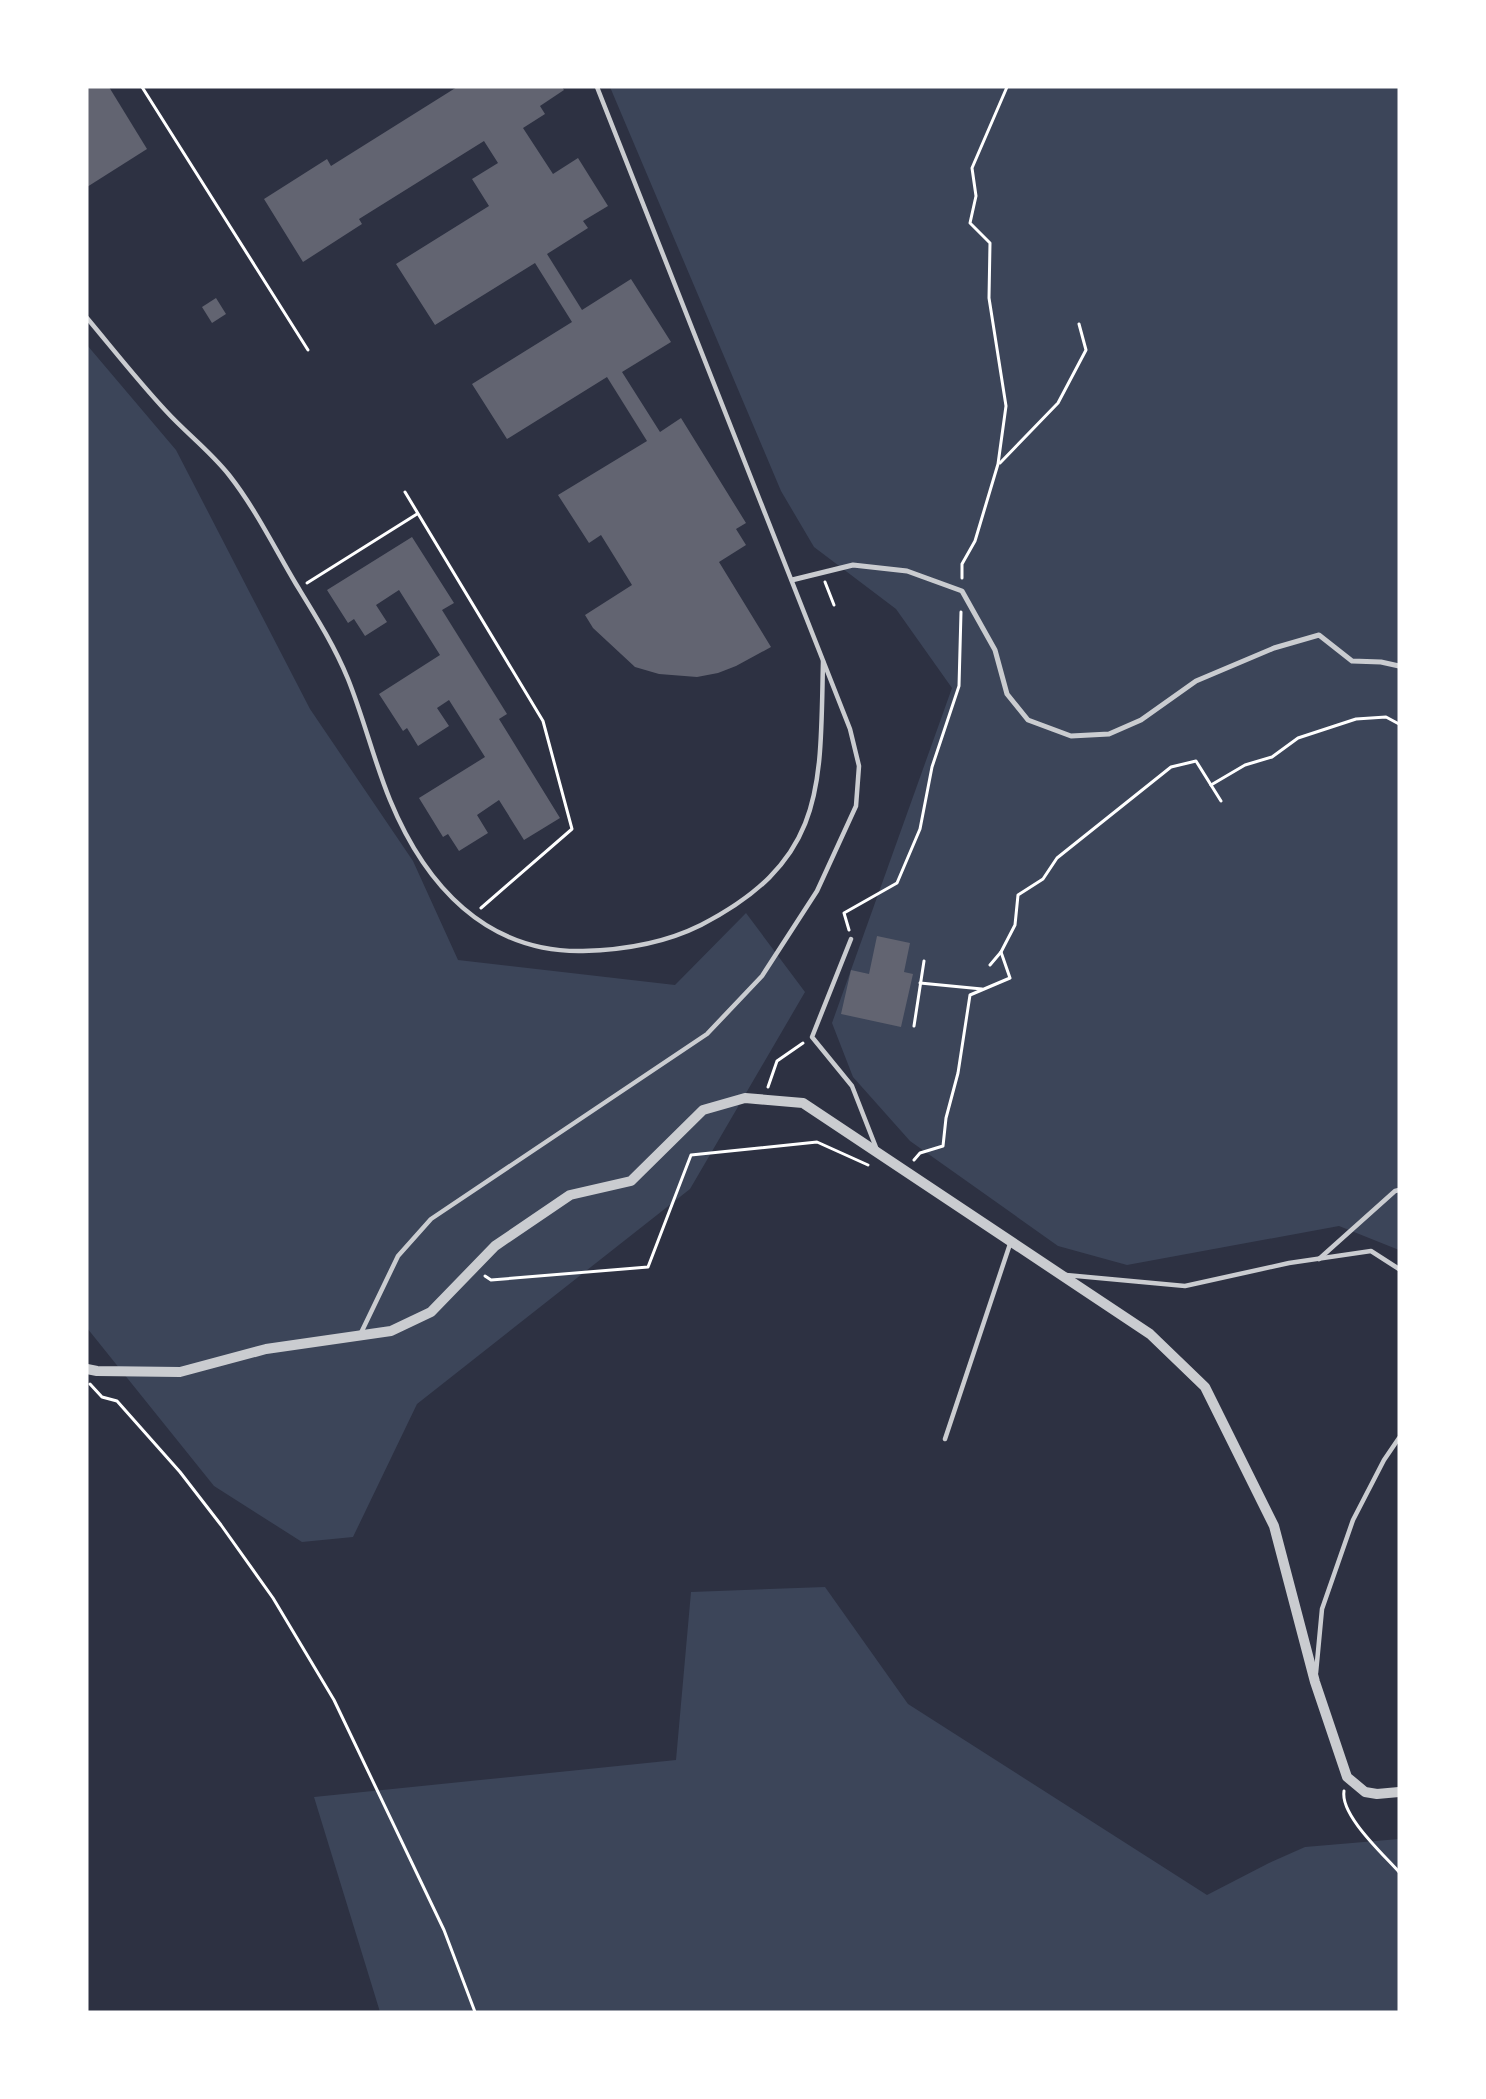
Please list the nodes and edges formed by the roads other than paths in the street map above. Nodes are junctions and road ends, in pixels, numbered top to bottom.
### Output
1 (597, 87) edge
2 (87, 318) edge
3 (792, 580) junction
4 (823, 658) junction
5 (1399, 666) edge
6 (851, 939) road end
7 (878, 1153) junction
8 (1399, 1190) edge
9 (1011, 1241) junction
10 (1319, 1259) junction
11 (1399, 1269) edge
12 (1061, 1274) junction
13 (360, 1335) junction
14 (87, 1369) edge
15 (1399, 1438) edge
16 (945, 1439) dead end
17 (1315, 1682) junction
18 (1399, 1792) edge

1 - 3 lane
2 - 4 lane
3 - 4 lane
3 - 5 street
4 - 13 lane
6 - 7 lane
7 - 9 street
7 - 13 street
8 - 10 lane
9 - 12 street
9 - 16 lane
10 - 11 lane
10 - 12 lane
12 - 17 street
13 - 14 street
15 - 17 lane
17 - 18 street

